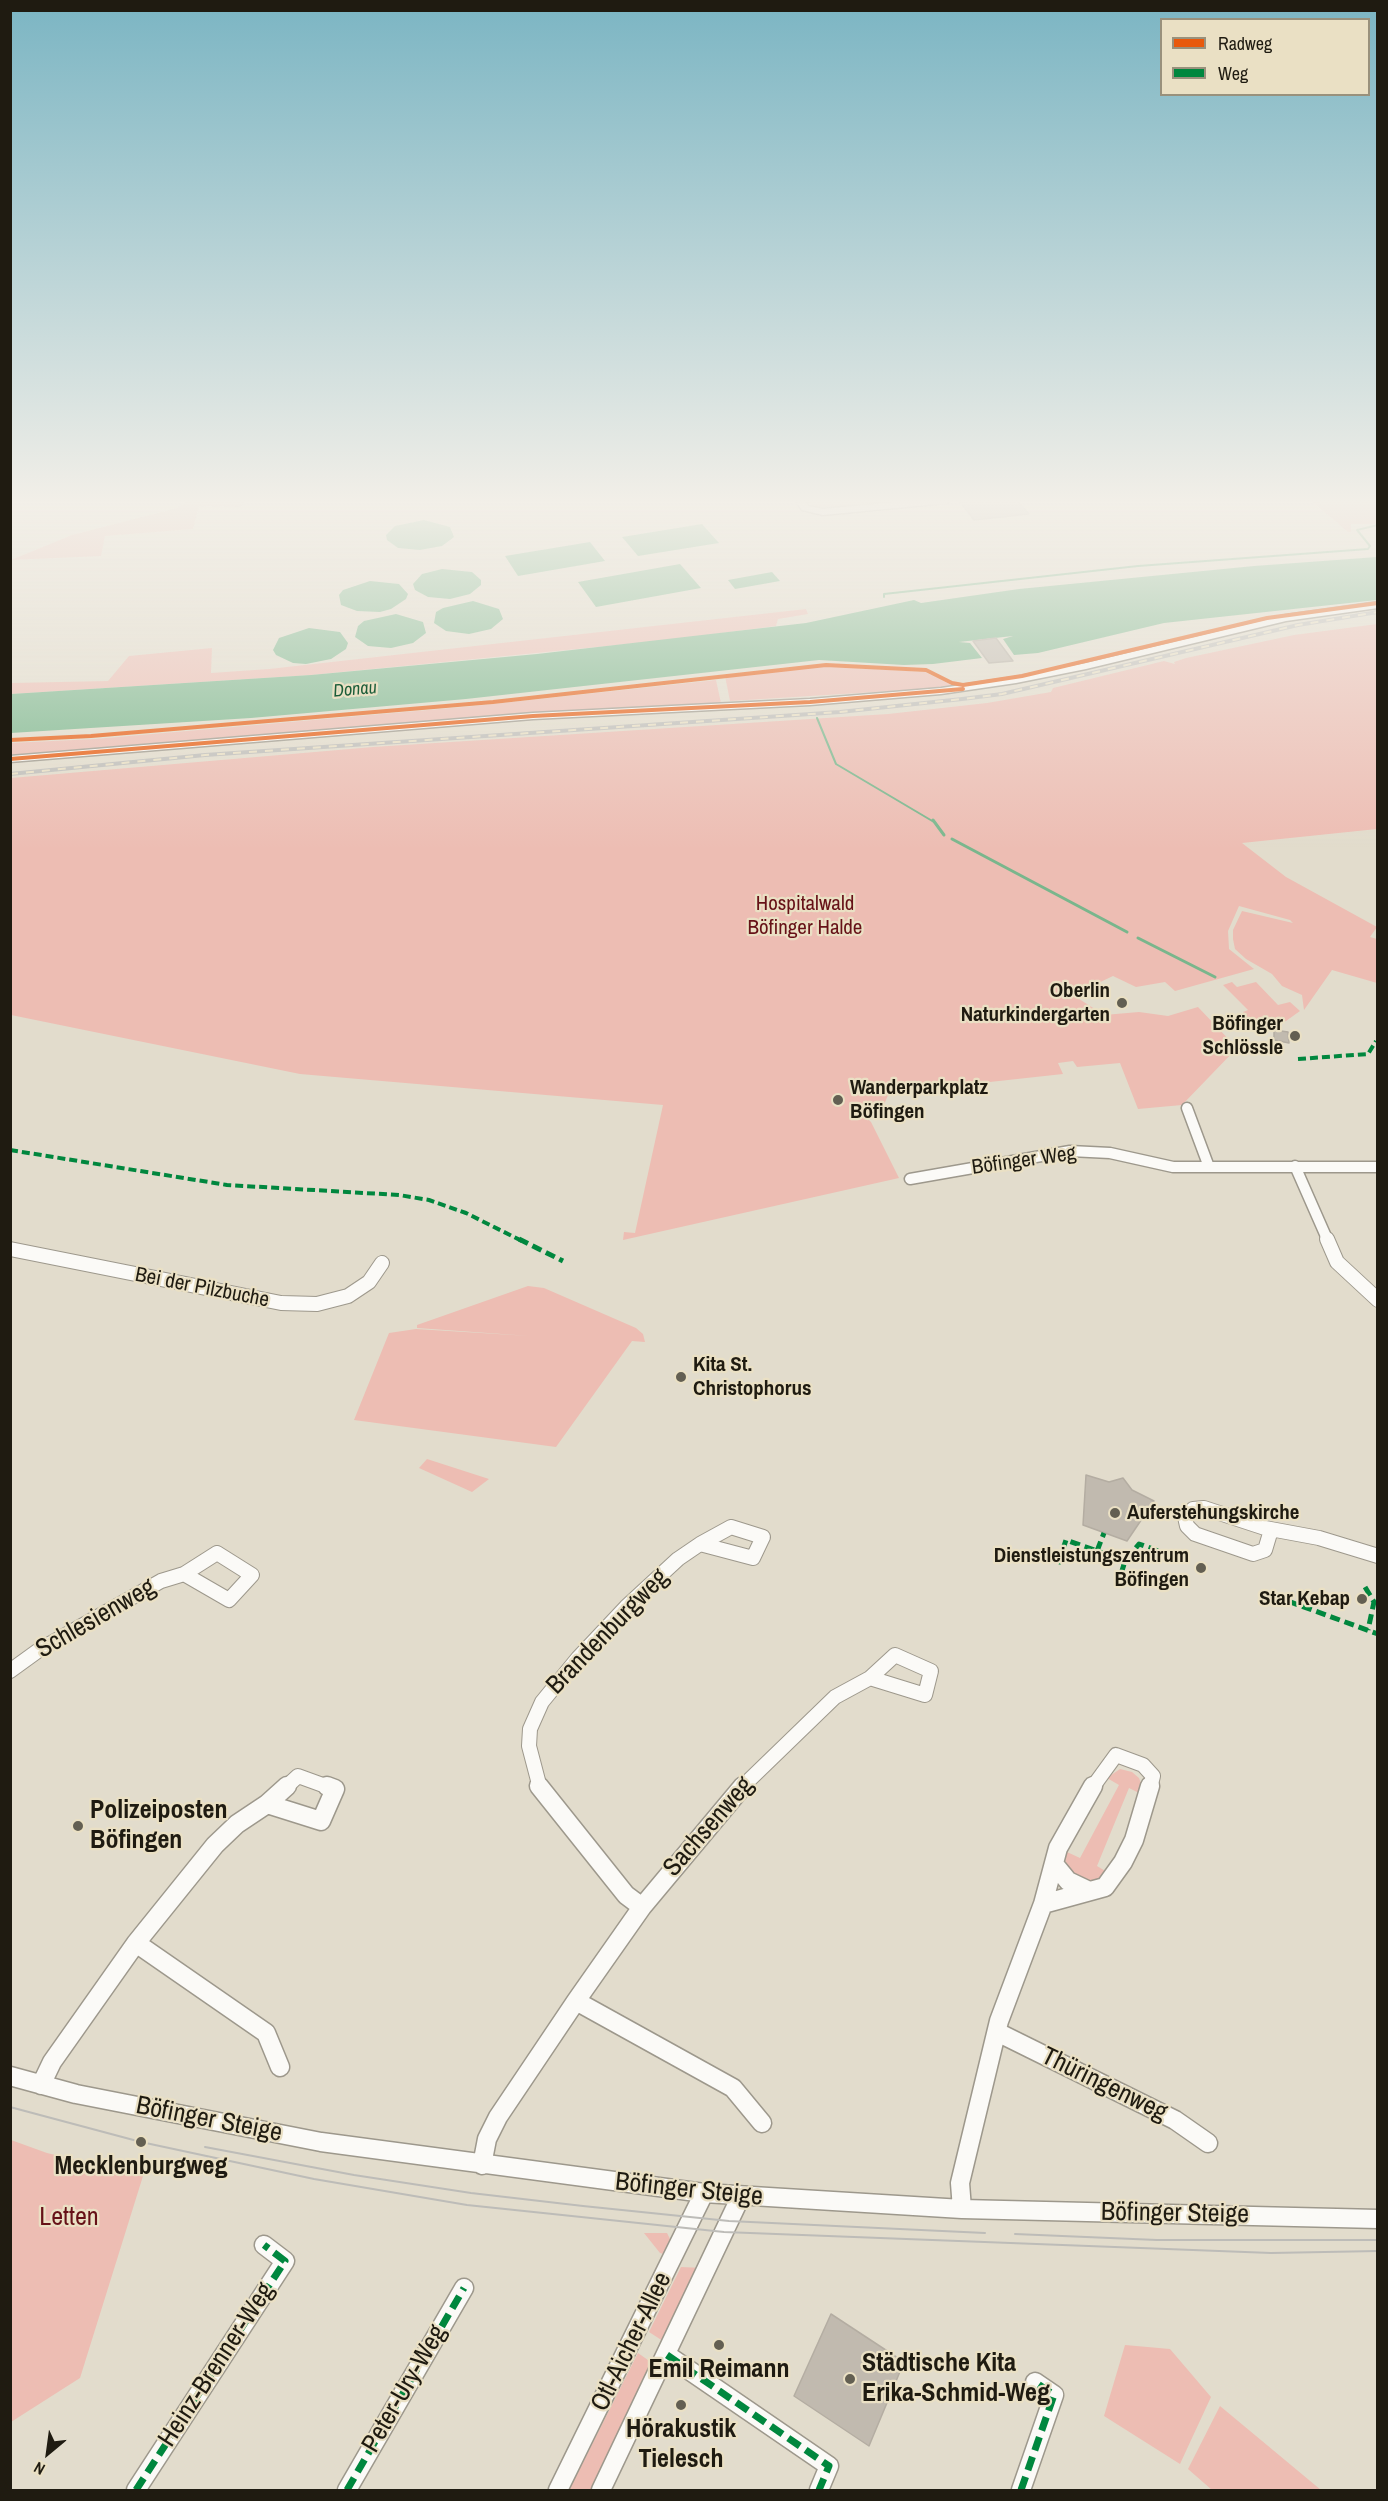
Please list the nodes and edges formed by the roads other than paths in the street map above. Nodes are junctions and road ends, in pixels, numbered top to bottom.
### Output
1 (1295, 617) edge
2 (10, 759) edge
3 (1187, 1108) dead end
4 (1295, 1166) junction
5 (1209, 1167) junction
6 (1377, 1167) edge
7 (910, 1179) dead end
8 (10, 1249) edge
9 (382, 1263) dead end
10 (1377, 1300) edge
11 (1271, 1530) junction
12 (700, 1544) dead end
13 (1377, 1556) edge
14 (184, 1574) dead end
15 (10, 1671) edge
16 (870, 1678) dead end
17 (267, 1804) dead end
18 (1054, 1864) junction
19 (1089, 1891) junction
20 (1043, 1904) junction
21 (642, 1907) junction
22 (136, 1943) junction
23 (576, 2001) junction
24 (997, 2032) junction
25 (280, 2067) dead end
26 (10, 2076) edge
27 (41, 2085) junction
28 (762, 2122) dead end
29 (1208, 2143) dead end
30 (482, 2165) junction
31 (704, 2193) junction
32 (741, 2196) junction
33 (962, 2209) junction
34 (1377, 2219) edge
35 (264, 2245) dead end
36 (464, 2288) dead end
37 (667, 2355) junction
38 (1035, 2382) dead end
39 (142, 2488) edge
40 (346, 2490) edge
41 (558, 2490) edge
42 (601, 2490) edge
43 (819, 2490) edge
44 (1021, 2490) edge

1 - 2 street
3 - 5 street
4 - 5 street, Böfinger Weg
4 - 6 street, Böfinger Weg
4 - 10 street
5 - 7 street, Böfinger Weg
8 - 9 street, Bei der Pilzbuche
11 - 11 street
11 - 13 street
12 - 21 street, Brandenburgweg
14 - 15 street, Schlesienweg
16 - 21 street, Sachsenweg
17 - 22 street
18 - 19 street
18 - 19 street
18 - 20 street
19 - 20 street
20 - 24 street
21 - 23 street, Sachsenweg
22 - 25 street
22 - 27 street
23 - 28 street
23 - 30 street, Sachsenweg
24 - 29 street, Thüringenweg
24 - 33 street
26 - 27 street, Böfinger Steige
27 - 30 street, Böfinger Steige
30 - 31 street, Böfinger Steige
31 - 32 street, Böfinger Steige
31 - 41 street, Otl-Aicher-Allee
32 - 33 street, Böfinger Steige
32 - 37 street, Otl-Aicher-Allee
33 - 34 street, Böfinger Steige
35 - 39 street, Heinz-Brenner-Weg
36 - 40 street, Peter-Ury-Weg
37 - 42 street, Otl-Aicher-Allee
37 - 43 street
38 - 44 street

